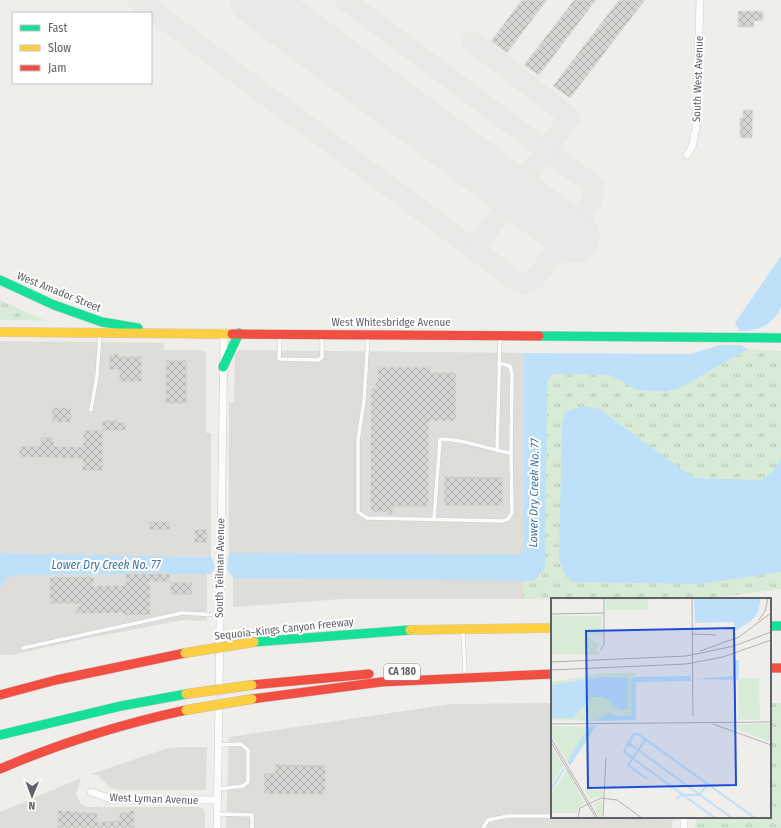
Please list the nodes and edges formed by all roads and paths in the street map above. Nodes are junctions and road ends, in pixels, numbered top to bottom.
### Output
1 (700, 0) edge
2 (687, 155) dead end
3 (0, 280) edge
4 (0, 332) edge
5 (157, 332) junction
6 (224, 332) junction
7 (100, 333) junction
8 (239, 333) junction
9 (280, 333) junction
10 (322, 334) junction
11 (368, 334) junction
12 (500, 335) junction
13 (781, 338) edge
14 (499, 363) junction
15 (223, 367) junction
16 (91, 410) dead end
17 (497, 451) junction
18 (512, 453) junction
19 (434, 520) junction
20 (220, 615) junction
21 (551, 628) edge
22 (462, 629) junction
23 (23, 648) dead end
24 (551, 670) edge
25 (465, 671) junction
26 (551, 674) edge
27 (0, 694) edge
28 (0, 735) edge
29 (66, 743) junction
30 (218, 745) junction
31 (0, 769) edge
32 (0, 774) edge
33 (218, 789) junction
34 (91, 792) dead end
35 (218, 800) junction
36 (218, 814) junction
37 (551, 816) edge
38 (217, 828) edge
39 (252, 828) edge
40 (483, 828) edge

1 - 2 street, South West Avenue
3 - 5 main road, West Amador Street
4 - 7 main road, West Whitesbridge Avenue
5 - 6 main road, West Whitesbridge Avenue
5 - 7 main road, West Whitesbridge Avenue
6 - 8 main road, West Whitesbridge Avenue
6 - 15 street, South Teilman Avenue
7 - 16 lane
8 - 9 main road, West Whitesbridge Avenue
8 - 15 main road
9 - 10 main road, West Whitesbridge Avenue
9 - 10 lane
10 - 11 main road, West Whitesbridge Avenue
11 - 12 main road, West Whitesbridge Avenue
11 - 19 lane
12 - 13 main road, West Whitesbridge Avenue
12 - 14 lane
14 - 17 lane
14 - 18 lane
15 - 20 street, South Teilman Avenue
17 - 18 lane
17 - 19 lane
18 - 19 lane
20 - 23 lane
20 - 30 street, South Teilman Avenue
21 - 22 main road, Sequoia–Kings Canyon Freeway
22 - 25 lane
22 - 27 main road, Sequoia–Kings Canyon Freeway, bridge
24 - 25 main road, CA 180
25 - 28 main road, CA 180, bridge
26 - 29 main road, bridge
29 - 31 main road
29 - 32 main road
30 - 33 street, South Teilman Avenue
30 - 33 lane
33 - 35 street, South Teilman Avenue
34 - 35 street, West Lyman Avenue
35 - 36 street, South Teilman Avenue
36 - 38 street, South Teilman Avenue
36 - 39 lane
37 - 40 lane

